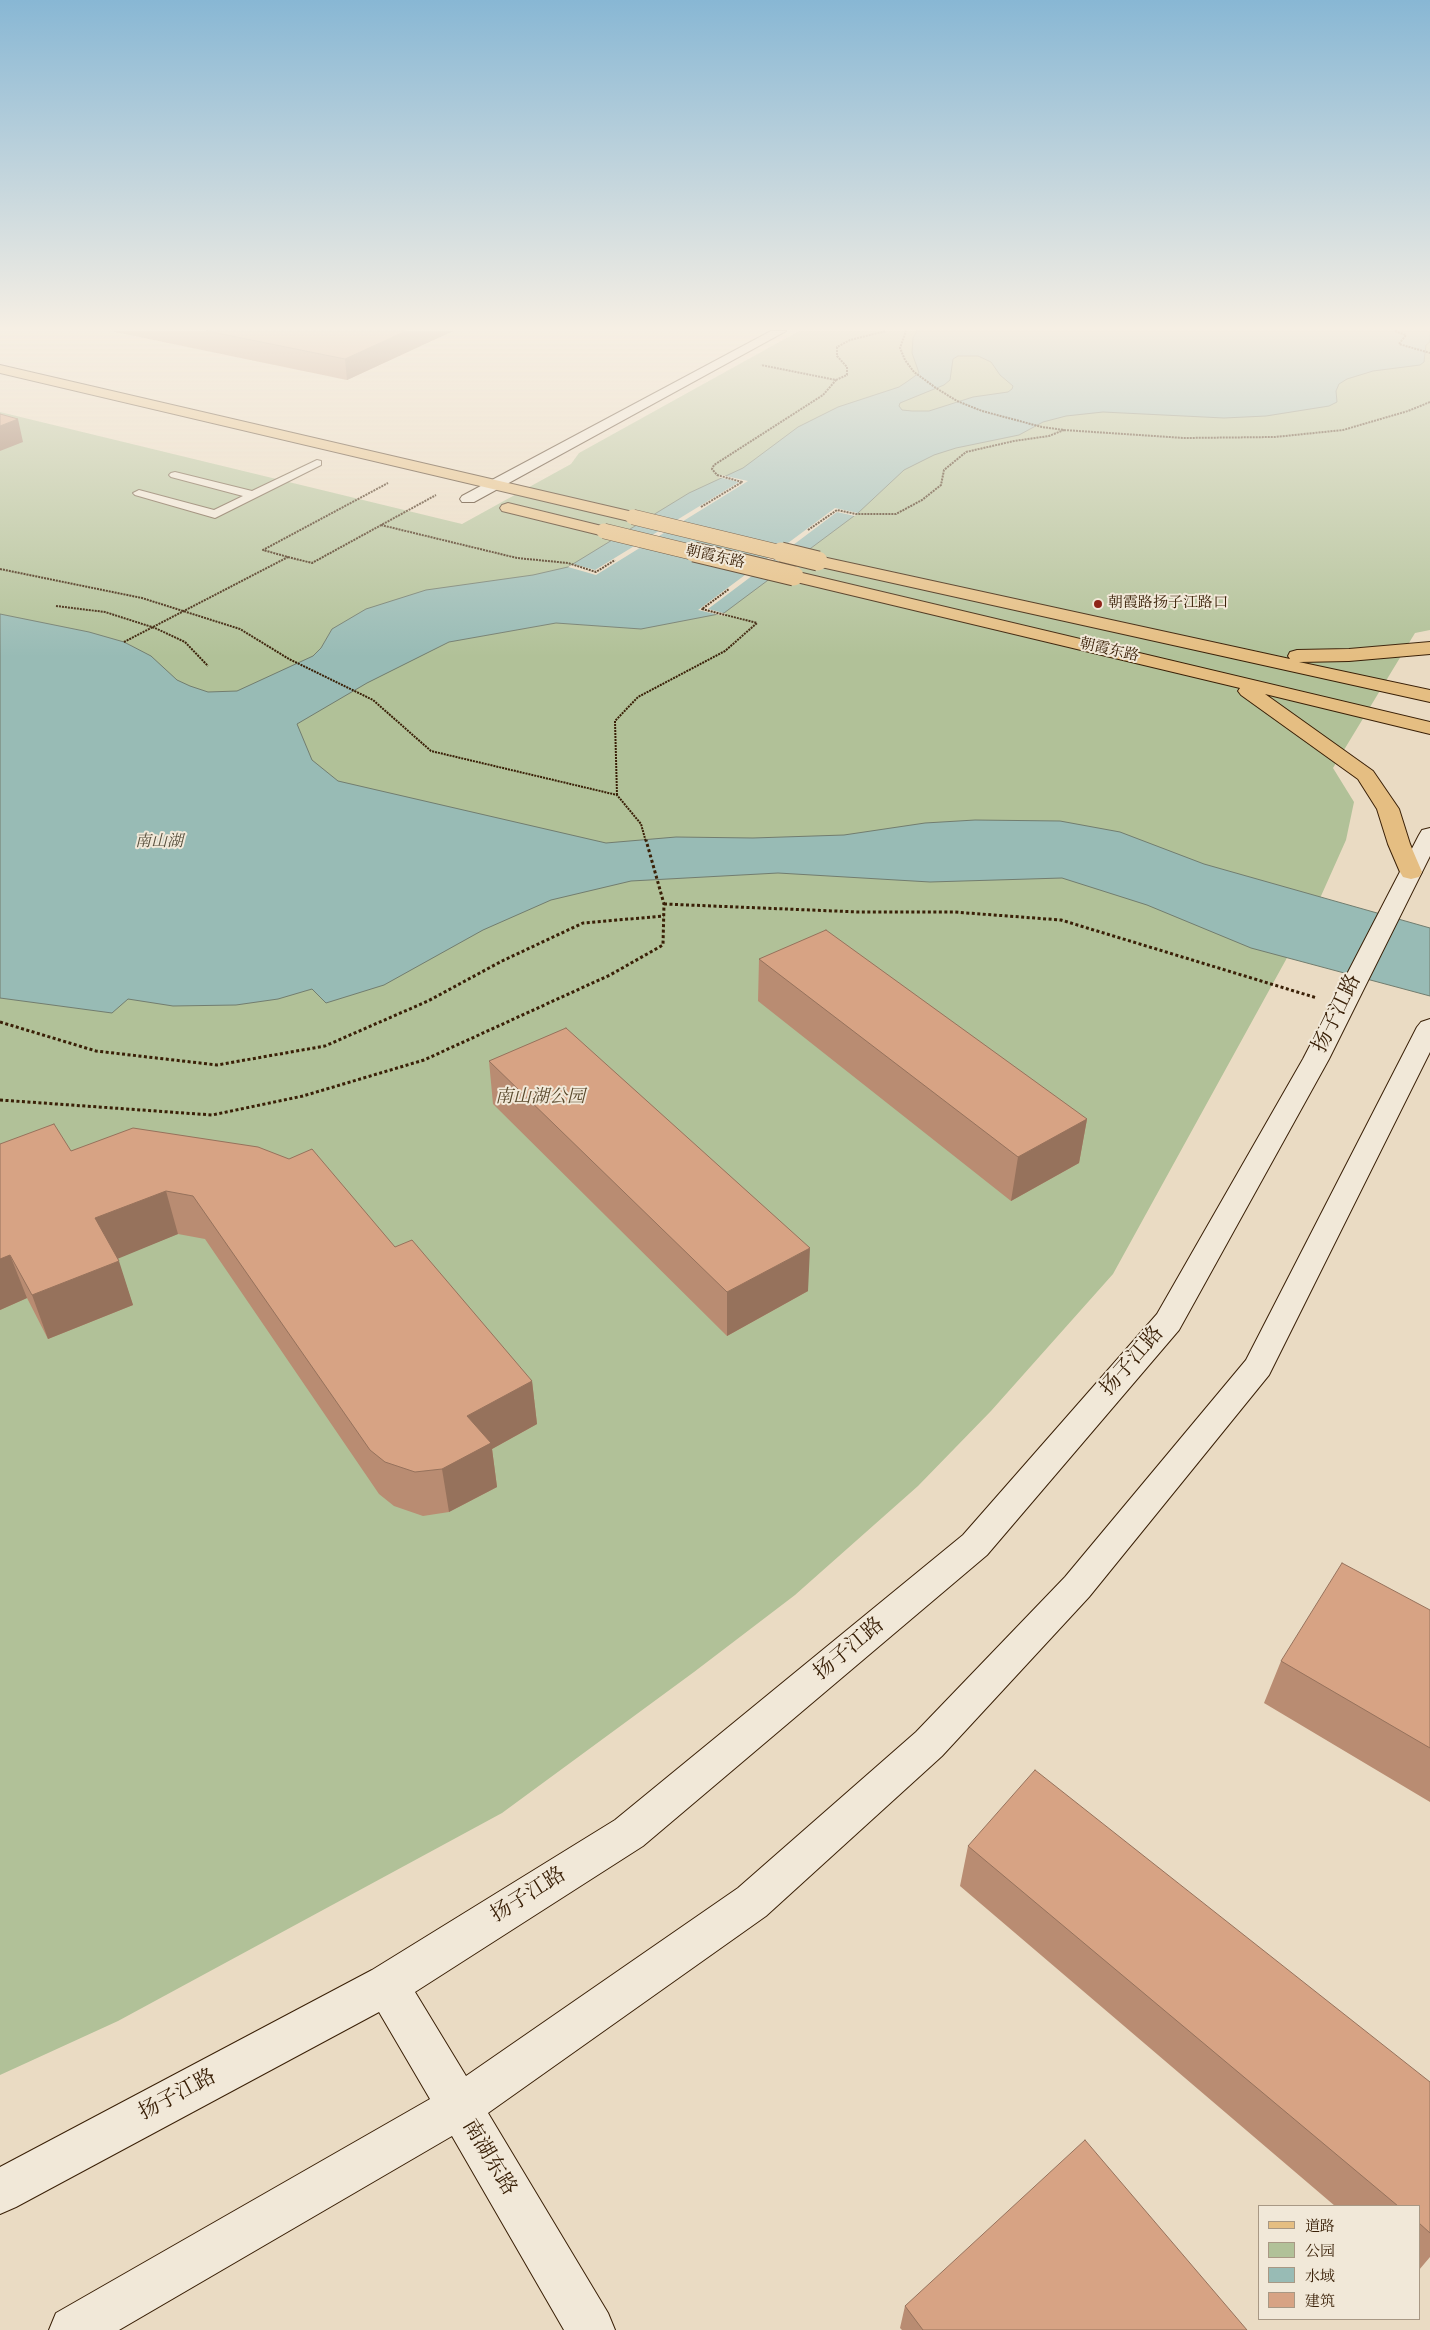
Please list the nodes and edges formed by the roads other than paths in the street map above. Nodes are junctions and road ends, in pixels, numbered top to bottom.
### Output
1 (300, 440) edge
2 (576, 440) edge
3 (298, 458) dead end
4 (317, 463) junction
5 (336, 467) dead end
6 (175, 475) dead end
7 (492, 485) junction
8 (441, 492) road end
9 (139, 493) dead end
10 (254, 495) junction
11 (468, 499) junction
12 (1430, 648) edge
13 (1237, 654) junction
14 (1232, 681) junction
15 (1430, 696) edge
16 (1430, 728) edge
17 (1430, 835) edge
18 (1411, 872) junction
19 (1430, 1027) edge
20 (387, 1985) junction
21 (458, 2108) junction
22 (0, 2191) edge
23 (73, 2330) edge
24 (591, 2330) edge

1 - 7 main road, 朝霞东路
2 - 7 main road
3 - 4 main road
4 - 5 main road
4 - 10 lane
6 - 10 lane
7 - 11 main road
7 - 13 main road, 朝霞东路, bridge
8 - 11 main road, 朝霞东路
9 - 10 lane
11 - 14 main road, 朝霞东路, bridge
12 - 13 main road
13 - 15 main road, 朝霞东路
14 - 16 main road, 朝霞东路
14 - 18 main road
17 - 18 main road, 扬子江路
18 - 20 main road, 扬子江路
19 - 21 main road
20 - 21 main road, 南湖东路
20 - 22 main road, 扬子江路
21 - 23 main road
21 - 24 main road, 南湖东路

